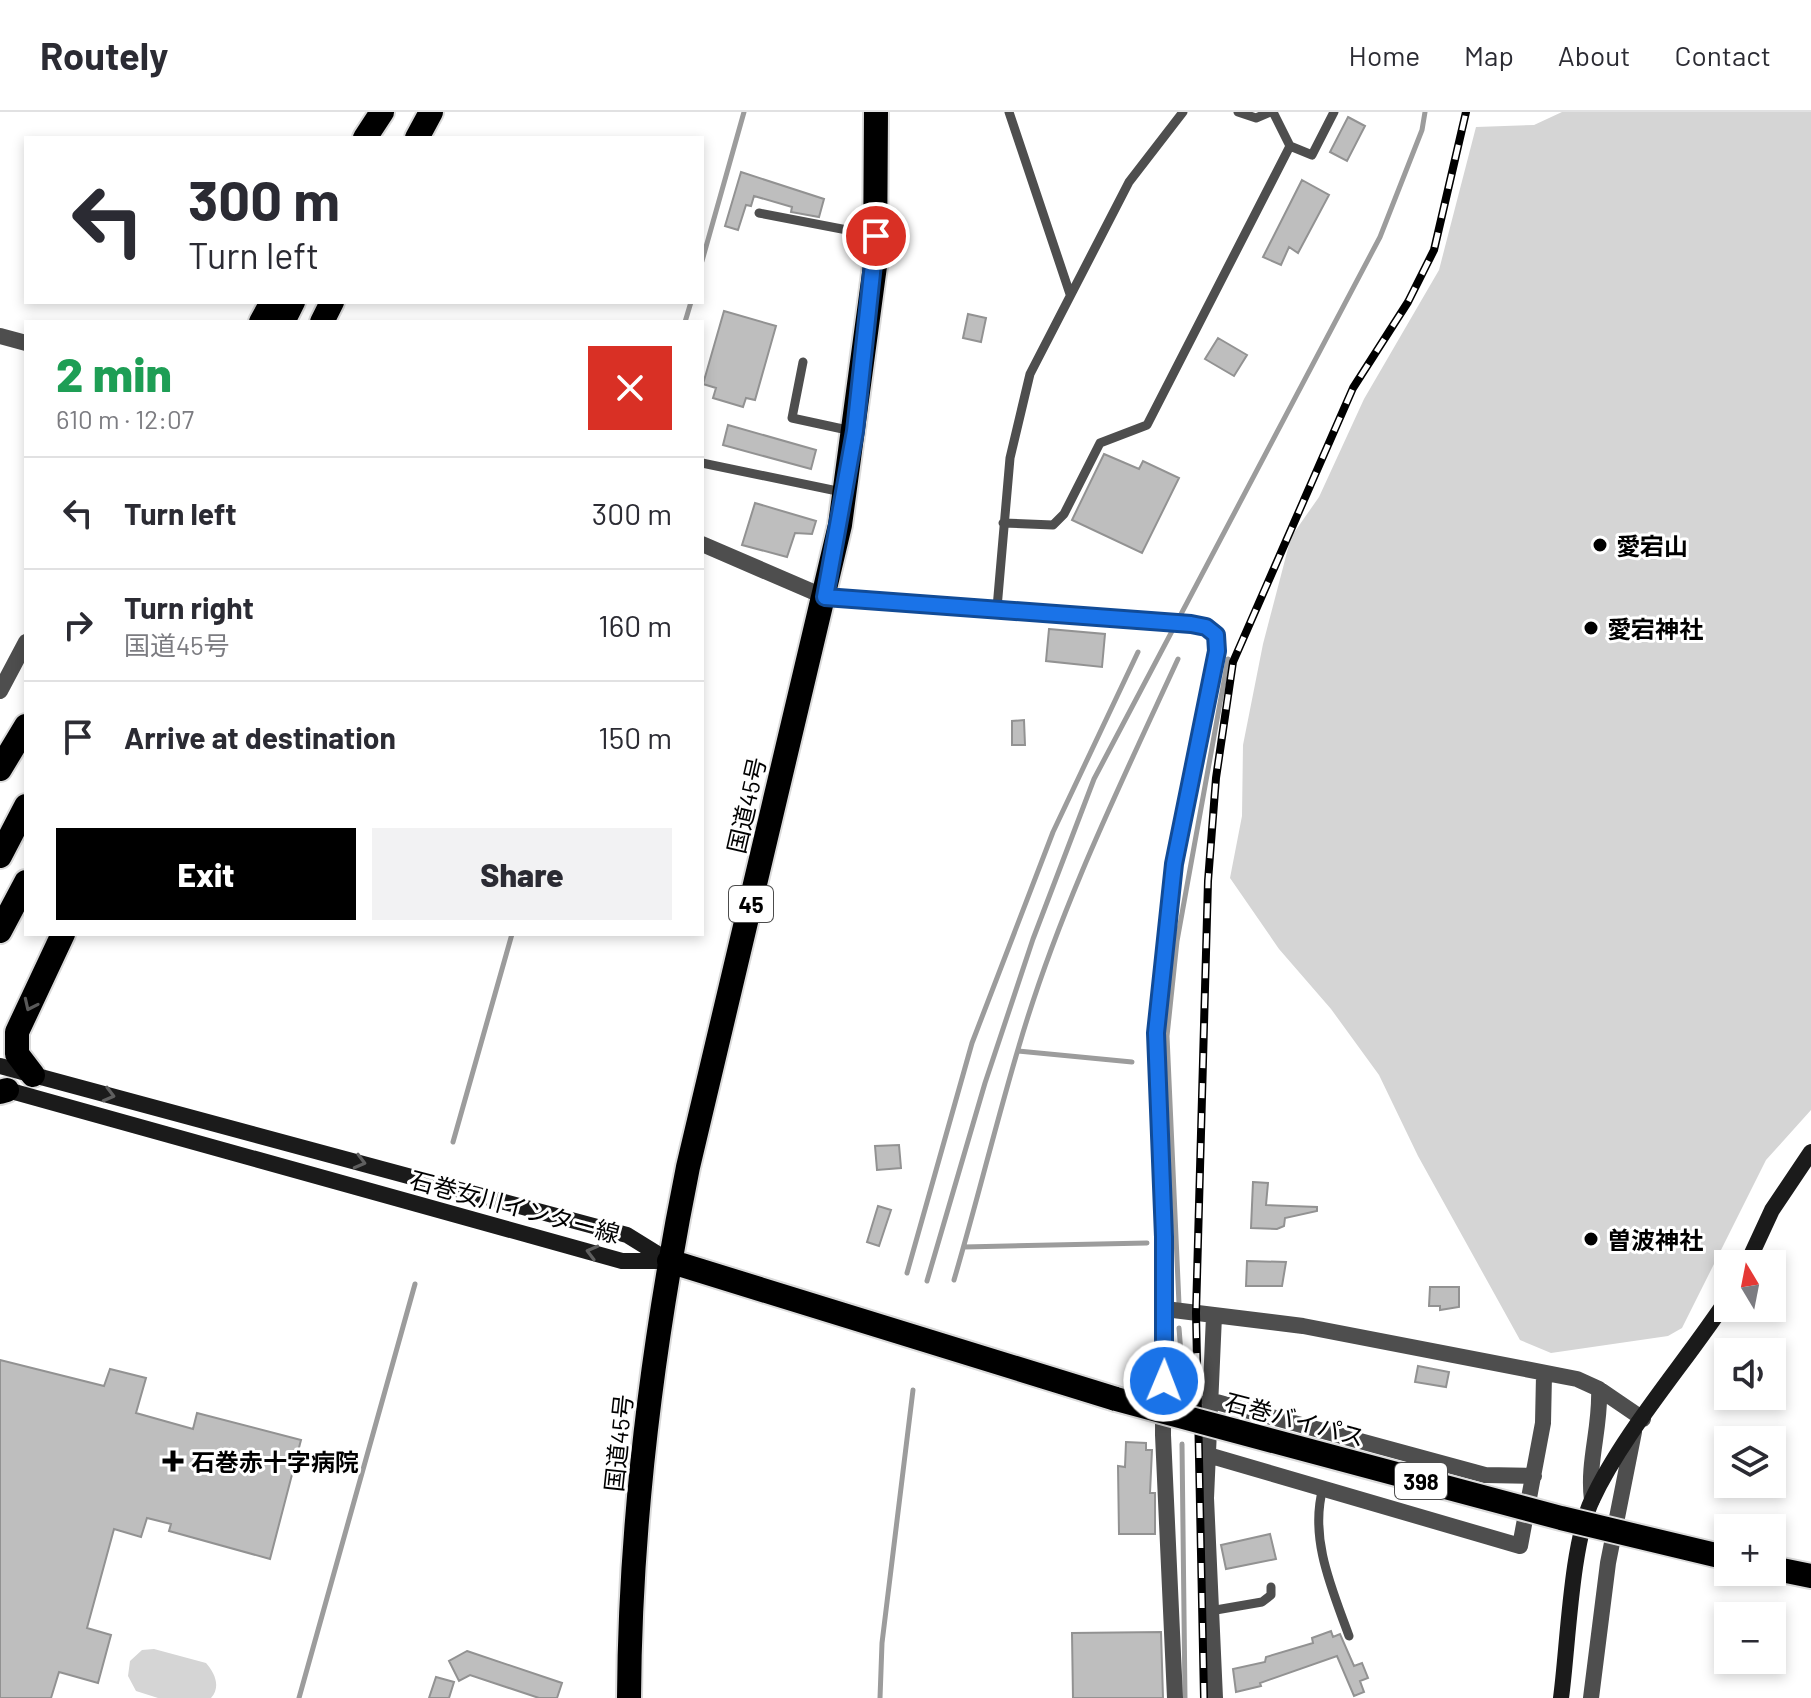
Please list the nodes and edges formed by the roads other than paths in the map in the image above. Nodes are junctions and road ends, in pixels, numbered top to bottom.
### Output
1 (382, 112) edge
2 (394, 112) edge
3 (431, 112) edge
4 (876, 112) edge
5 (1009, 112) edge
6 (1183, 112) edge
7 (1238, 112) edge
8 (1272, 112) edge
9 (1334, 112) edge
10 (366, 136) edge
11 (381, 136) edge
12 (418, 136) edge
13 (1290, 146) junction
14 (759, 213) dead end
15 (876, 236) junction
16 (1070, 294) junction
17 (0, 336) edge
18 (24, 342) edge
19 (803, 362) dead end
20 (855, 431) junction
21 (704, 463) edge
22 (845, 493) junction
23 (1003, 523) junction
24 (704, 545) edge
25 (825, 597) junction
26 (997, 608) junction
27 (24, 646) edge
28 (0, 691) edge
29 (24, 729) edge
30 (0, 769) edge
31 (24, 810) edge
32 (0, 856) edge
33 (24, 886) edge
34 (0, 931) edge
35 (62, 936) edge
36 (0, 1066) edge
37 (33, 1075) junction
38 (2, 1090) edge
39 (1811, 1152) edge
40 (1753, 1250) edge
41 (669, 1261) junction
42 (1165, 1309) junction
43 (1214, 1316) junction
44 (1714, 1318) edge
45 (1544, 1375) junction
46 (1599, 1389) junction
47 (1209, 1400) junction
48 (1638, 1425) junction
49 (1208, 1455) junction
50 (1534, 1476) junction
51 (1323, 1488) junction
52 (1592, 1500) junction
53 (1714, 1555) edge
54 (1786, 1571) edge
55 (1811, 1576) edge
56 (1271, 1587) dead end
57 (1208, 1611) junction
58 (1349, 1636) dead end
59 (629, 1698) edge
60 (1175, 1698) edge
61 (1215, 1698) edge
62 (1561, 1698) edge
63 (1591, 1698) edge

1 - 10 highway
2 - 11 highway
3 - 12 highway
4 - 15 highway, 国道45号 / 45
5 - 16 lane
6 - 16 lane
7 - 8 lane
8 - 13 lane
9 - 13 lane
13 - 23 lane
14 - 15 lane
15 - 20 highway, 国道45号 / 45
16 - 23 lane
17 - 18 street
19 - 20 lane
20 - 22 highway, 国道45号 / 45
21 - 22 lane
22 - 25 highway, 国道45号 / 45
23 - 26 lane
24 - 25 street
25 - 26 street
25 - 41 highway, 国道45号 / 45
26 - 42 street
27 - 28 street
29 - 30 highway
31 - 32 highway
33 - 34 highway
35 -> 37 highway
36 - 37 main road, 石巻女川インター線
37 -> 41 main road, 石巻女川インター線
41 -> 38 main road, 石巻女川インター線
39 - 40 main road
41 - 53 highway, 石巻バイパス / 398, bridge
41 - 59 highway, 国道45号 / 45
42 - 43 street
42 - 60 street
43 - 45 street
43 - 47 street
44 - 48 main road
45 - 46 street
45 - 50 street
46 - 48 street
46 - 52 street
47 - 49 street
47 - 50 street
48 - 52 main road
48 - 63 street
49 - 51 street
49 - 57 street
50 - 51 street
51 - 58 lane
52 - 62 main road
54 - 55 highway
56 - 57 lane
57 - 61 street

